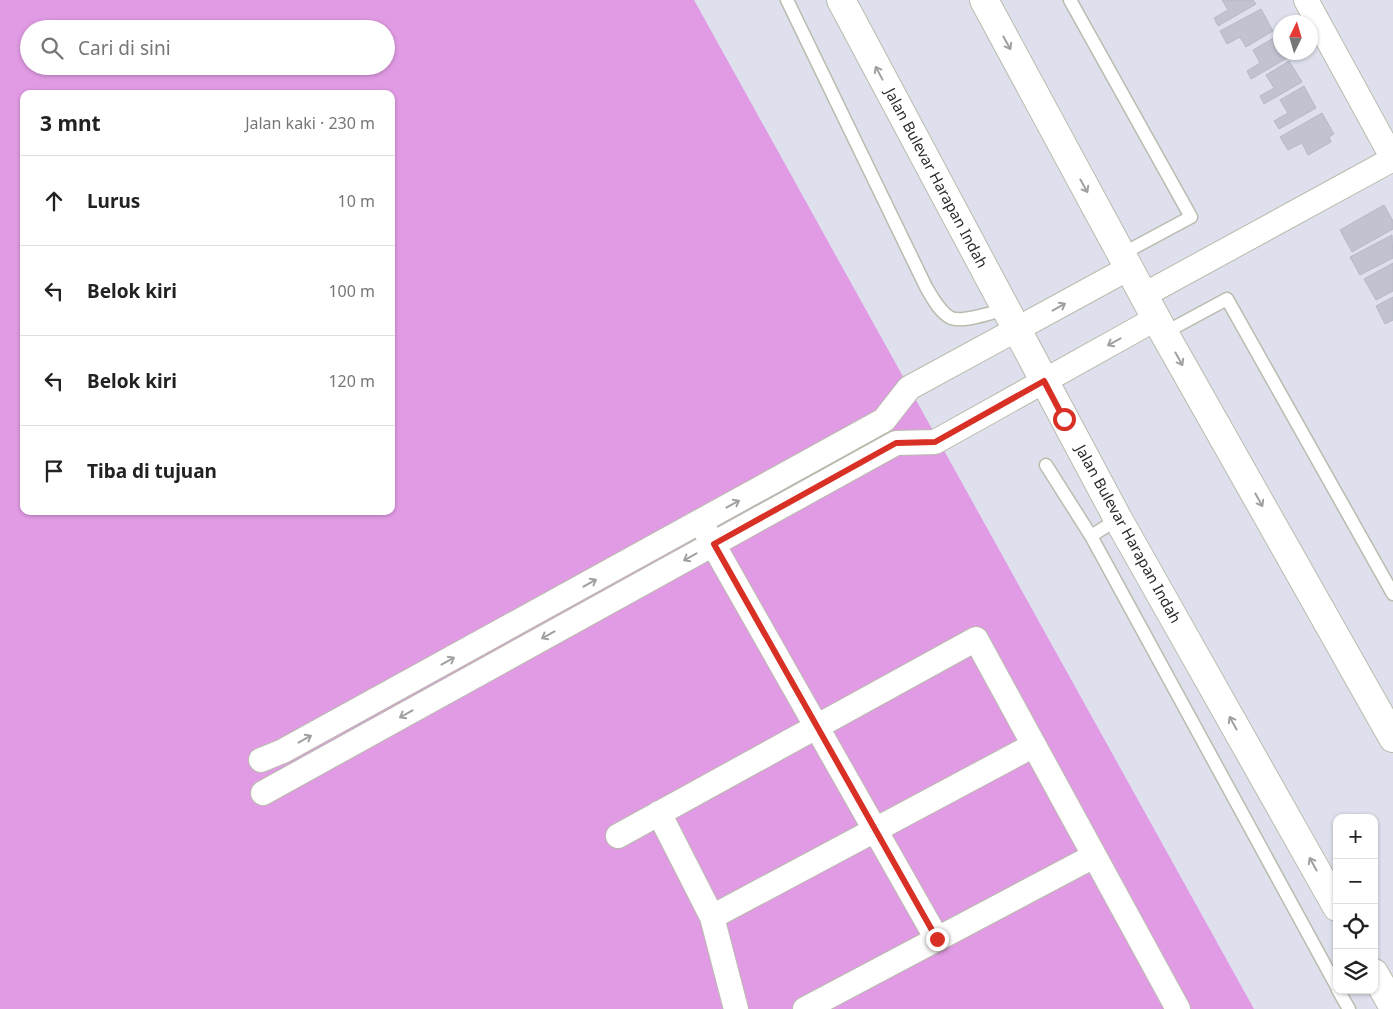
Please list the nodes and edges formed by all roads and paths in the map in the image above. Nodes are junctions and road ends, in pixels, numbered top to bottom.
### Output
1 (787, 0) edge
2 (840, 0) edge
3 (984, 0) edge
4 (1070, 0) edge
5 (1306, 0) edge
6 (1393, 159) edge
7 (1125, 261) junction
8 (1144, 295) junction
9 (1011, 319) junction
10 (1161, 326) junction
11 (1044, 381) junction
12 (884, 420) junction
13 (896, 443) junction
14 (1046, 465) dead end
15 (1118, 520) junction
16 (701, 522) junction
17 (1091, 536) junction
18 (714, 544) junction
19 (1393, 594) edge
20 (817, 727) junction
21 (1393, 738) edge
22 (1034, 745) junction
23 (261, 760) dead end
24 (263, 793) dead end
25 (659, 813) junction
26 (875, 830) junction
27 (618, 836) dead end
28 (1094, 856) junction
29 (1336, 904) edge
30 (712, 917) junction
31 (937, 939) junction
32 (1333, 980) edge
33 (1378, 980) edge
34 (1341, 994) edge
35 (1393, 1006) edge
36 (736, 1009) edge
37 (805, 1009) edge
38 (1178, 1009) edge
39 (1349, 1009) edge

1 - 9 lane
9 -> 2 street, Jalan Bulevar Harapan Indah
3 -> 7 street
4 - 7 lane
5 - 6 street
6 - 8 street
7 - 8 street
9 -> 7 street
8 - 10 street
9 - 11 street, Jalan Bulevar Harapan Indah
9 - 12 street
10 -> 11 street
10 - 19 lane
10 -> 21 street
11 - 13 street
11 - 15 street, Jalan Bulevar Harapan Indah
12 - 13 street
16 -> 12 street
13 - 18 street
14 - 17 lane
15 - 17 lane
29 -> 15 street, Jalan Bulevar Harapan Indah
16 - 18 street
23 -> 16 street
17 - 32 lane
18 - 20 street
18 -> 24 street
20 - 22 street
20 - 25 street
20 - 26 street
22 - 26 street
22 - 28 street
25 - 27 street
25 - 30 street
26 - 30 street
26 - 31 street
28 - 31 street
28 - 38 street
30 - 36 street
31 - 37 street
33 - 35 street
34 - 39 lane

